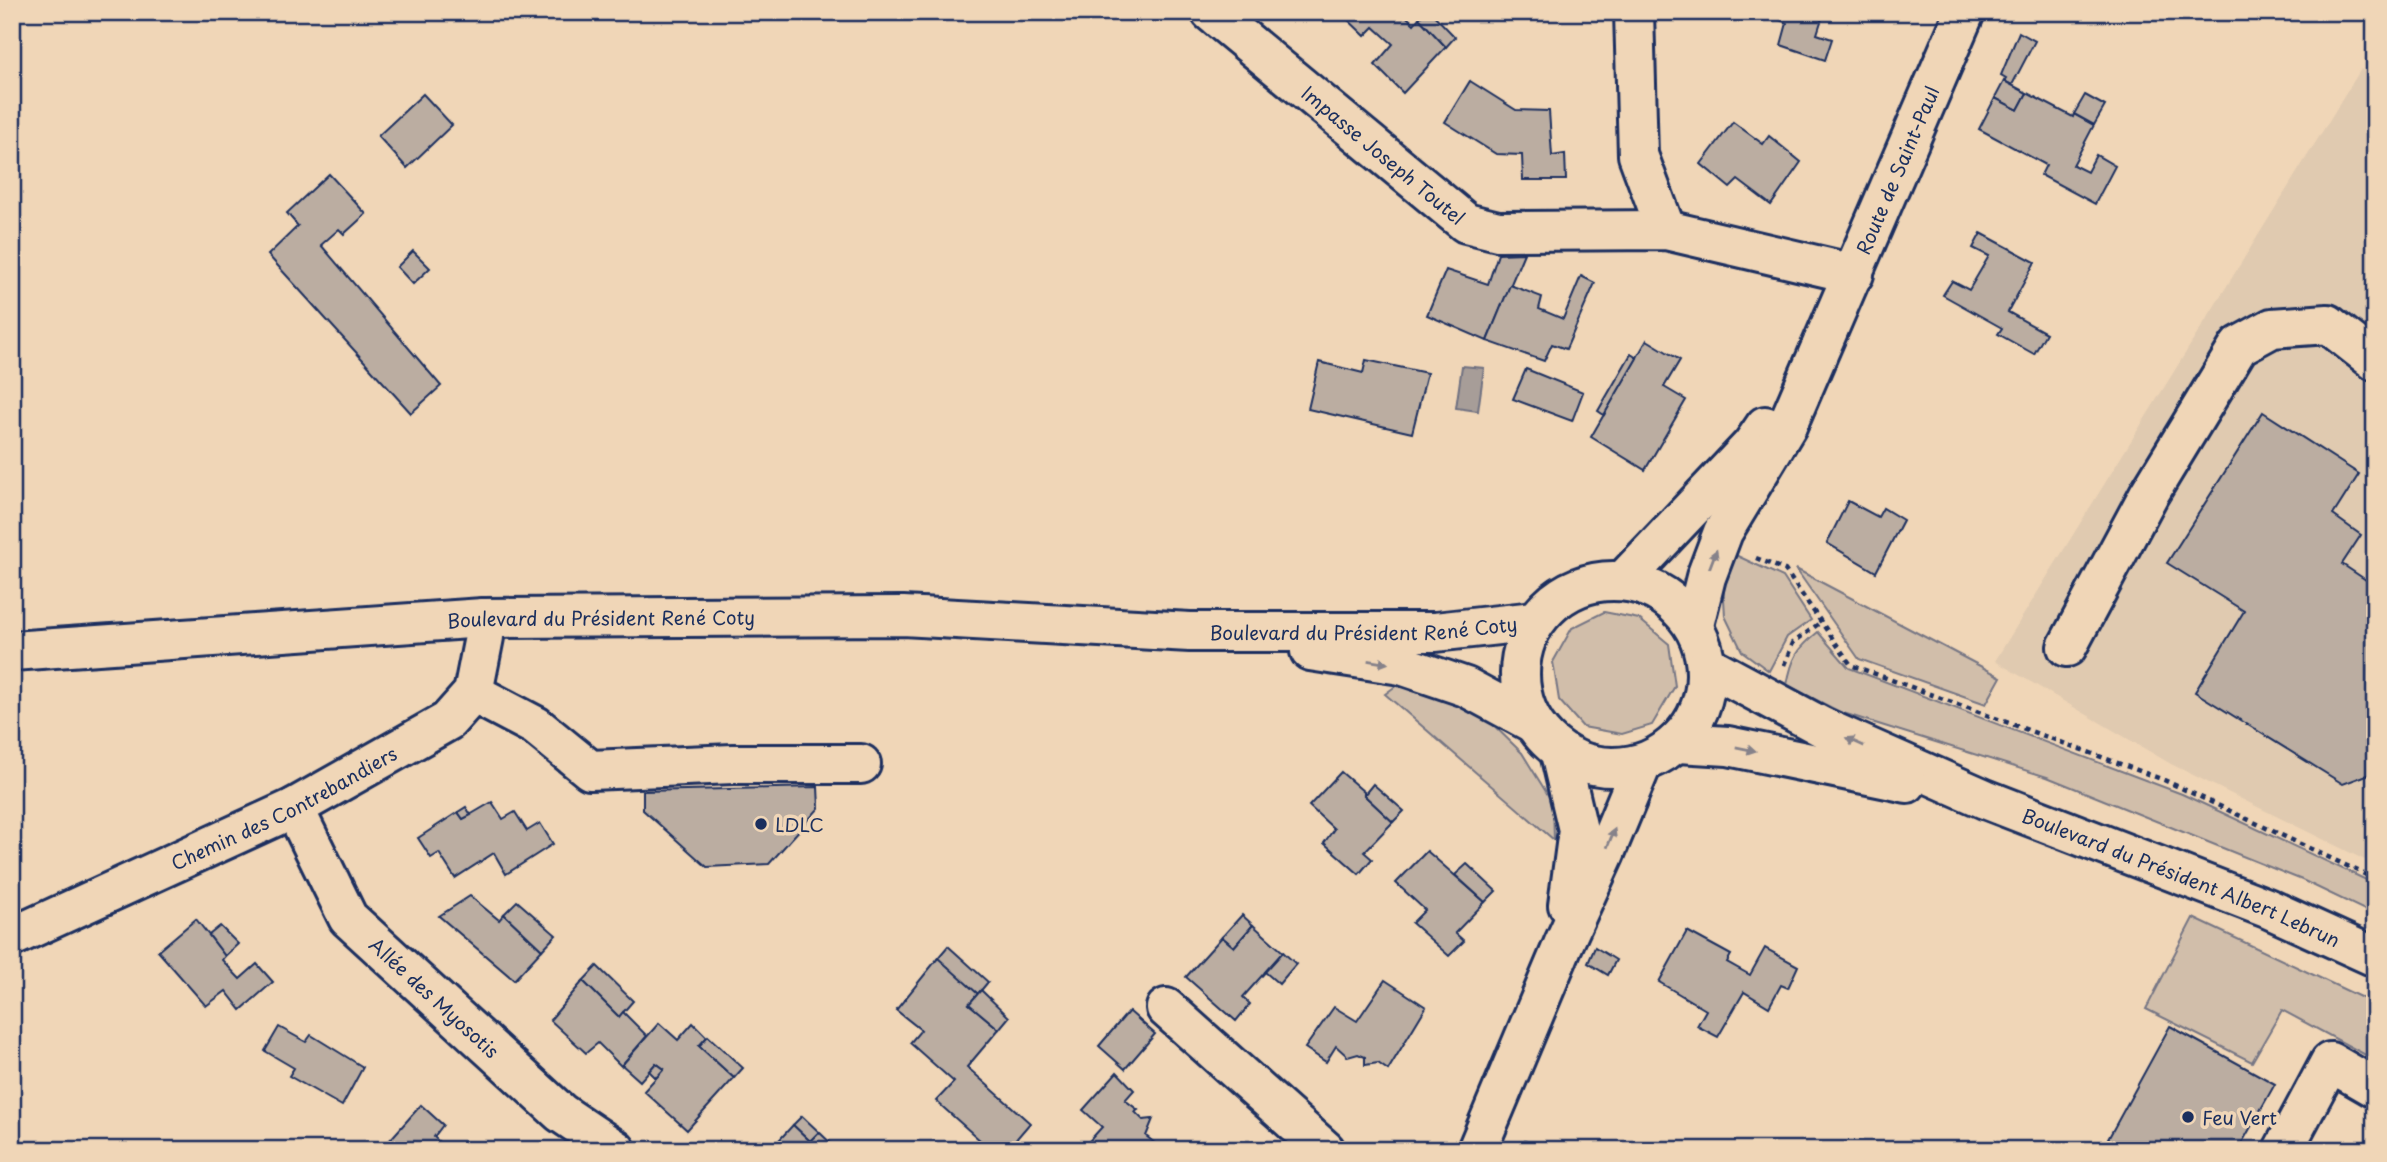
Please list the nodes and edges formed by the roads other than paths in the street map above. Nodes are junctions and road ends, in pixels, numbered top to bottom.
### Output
1 (1211, 12) edge
2 (1634, 12) edge
3 (1965, 12) edge
4 (1666, 230) junction
5 (1854, 274) junction
6 (1831, 328) junction
7 (2375, 360) edge
8 (1625, 579) junction
9 (483, 618) junction
10 (1535, 621) junction
11 (1694, 625) junction
12 (1190, 632) junction
13 (2067, 648) dead end
14 (12, 651) edge
15 (1707, 666) junction
16 (473, 692) junction
17 (1531, 722) junction
18 (1678, 743) junction
19 (1560, 753) junction
20 (861, 764) dead end
21 (1642, 764) junction
22 (1985, 799) junction
23 (294, 808) junction
24 (12, 937) edge
25 (1563, 945) junction
26 (2375, 957) edge
27 (1166, 1008) dead end
28 (2375, 1088) edge
29 (616, 1150) edge
30 (1325, 1150) edge
31 (1477, 1150) edge
32 (2283, 1150) edge

1 - 4 street, Impasse Joseph Toutel
2 - 4 street
3 - 5 street, Route de Saint-Paul
4 - 5 street, Impasse Joseph Toutel
5 - 6 street, Route de Saint-Paul
6 - 8 street, Route de Saint-Paul
11 -> 6 street, Route de Saint-Paul
7 - 13 street
8 - 10 street
8 - 11 street
9 - 12 street, Boulevard du Président René Coty
9 - 14 street, Boulevard du Président René Coty
9 - 16 street, Chemin des Contrebandiers
10 - 12 street, Boulevard du Président René Coty
10 - 17 street
11 - 15 street
12 -> 17 street, Boulevard du Président René Coty
15 - 18 street
22 -> 15 street, Boulevard du Président Albert Lebrun
16 - 20 street
16 - 23 street, Chemin des Contrebandiers
17 - 19 street
18 - 21 street
18 -> 22 street, Boulevard du Président Albert Lebrun
19 - 21 street
19 - 25 street
25 -> 21 street
22 - 26 street, Boulevard du Président Albert Lebrun
23 - 24 street, Chemin des Contrebandiers
23 - 29 street, Allée des Myosotis
25 - 31 street
27 - 30 street
28 - 32 street

